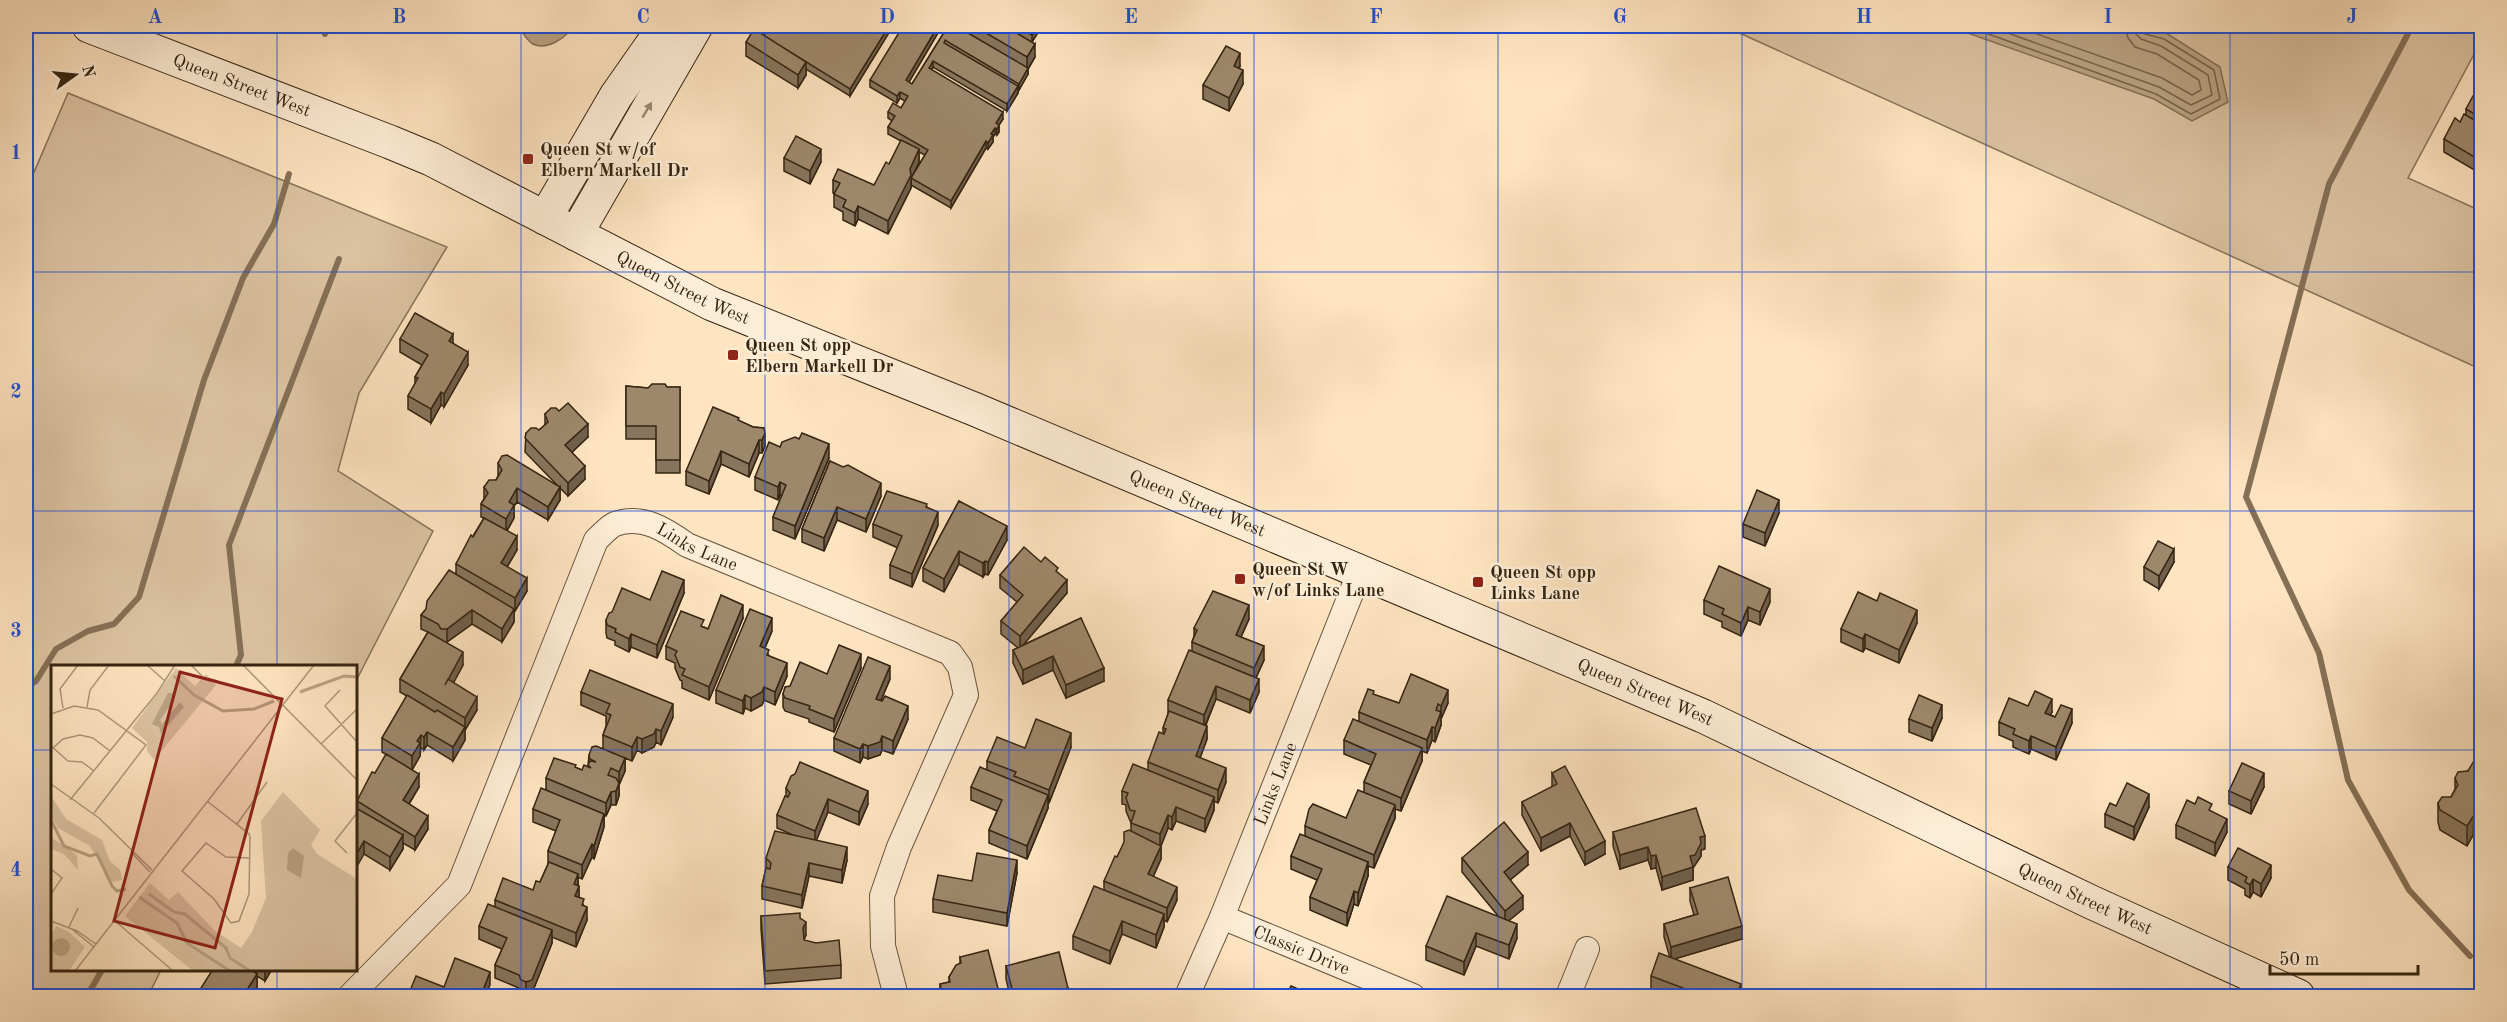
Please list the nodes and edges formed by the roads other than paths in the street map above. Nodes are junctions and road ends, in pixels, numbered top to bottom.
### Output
1 (90, 26) edge
2 (665, 26) edge
3 (696, 26) edge
4 (545, 218) junction
5 (576, 234) junction
6 (1360, 571) junction
7 (1221, 917) junction
8 (1587, 949) dead end
9 (350, 996) edge
10 (896, 996) edge
11 (1187, 996) edge
12 (1413, 996) edge
13 (1568, 996) edge
14 (2298, 996) edge

1 - 4 main road, Queen Street West
2 - 4 main road
5 -> 3 main road
4 - 5 main road, Queen Street West
5 - 6 main road, Queen Street West
6 - 7 street, Links Lane
6 - 14 main road, Queen Street West
7 - 11 street, Links Lane
7 - 12 street, Classic Drive
8 - 13 street
9 - 10 street, Links Lane

